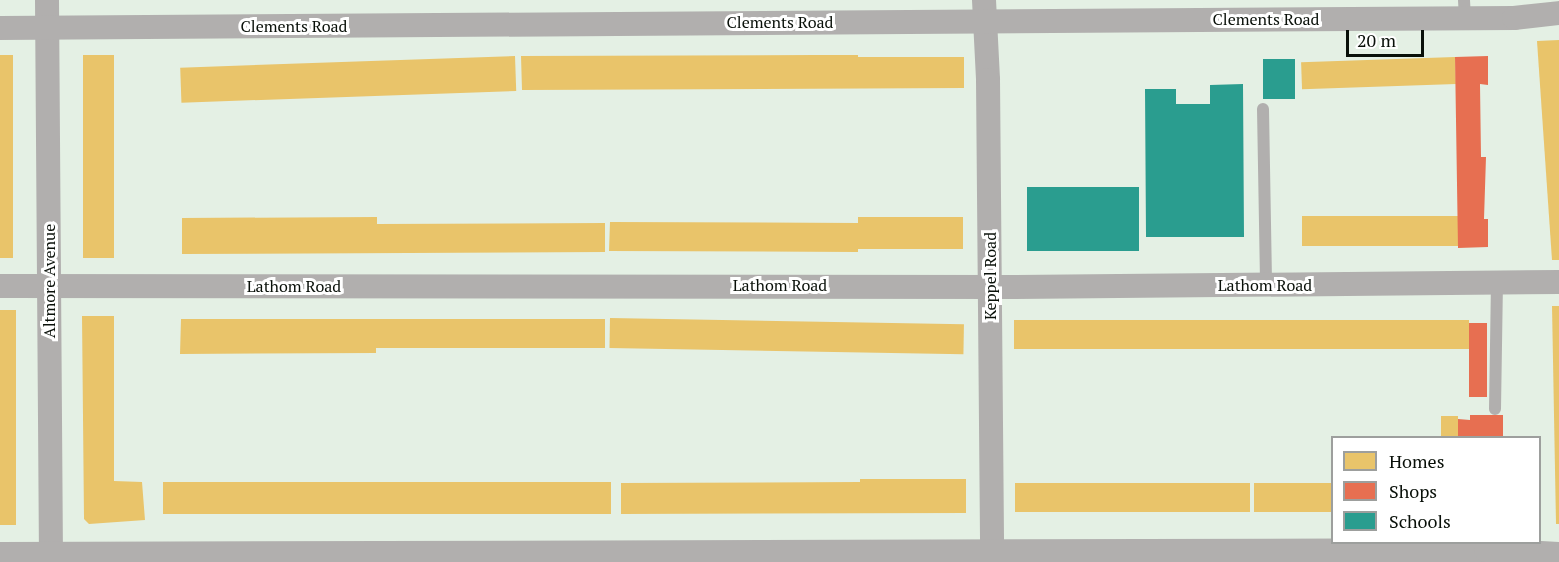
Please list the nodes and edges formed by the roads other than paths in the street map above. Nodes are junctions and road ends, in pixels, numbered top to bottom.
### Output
1 (47, 0) edge
2 (1464, 9) edge
3 (984, 10) edge
4 (1559, 13) edge
5 (0, 28) edge
6 (47, 28) junction
7 (1263, 109) dead end
8 (1559, 282) edge
9 (1497, 283) junction
10 (1266, 285) junction
11 (0, 286) edge
12 (49, 286) junction
13 (990, 286) junction
14 (1495, 410) dead end
15 (1486, 546) edge
16 (0, 554) edge
17 (1559, 554) edge
18 (51, 557) edge
19 (992, 557) edge
20 (314, 558) edge

1 - 6 street, Altmore Avenue
2 - 3 street, Clements Road
2 - 4 street, Clements Road
3 - 6 street, Clements Road
3 - 13 street, Keppel Road
5 - 6 street, Clements Road
6 - 12 street, Altmore Avenue
7 - 10 lane
8 - 9 street, Lathom Road
9 - 10 street, Lathom Road
9 - 14 lane
10 - 13 street, Lathom Road
11 - 12 street, Lathom Road
12 - 13 street, Lathom Road
12 - 18 street, Altmore Avenue
13 - 19 street, Keppel Road
15 - 17 street
15 - 19 street
16 - 18 street
18 - 20 street
19 - 20 street

